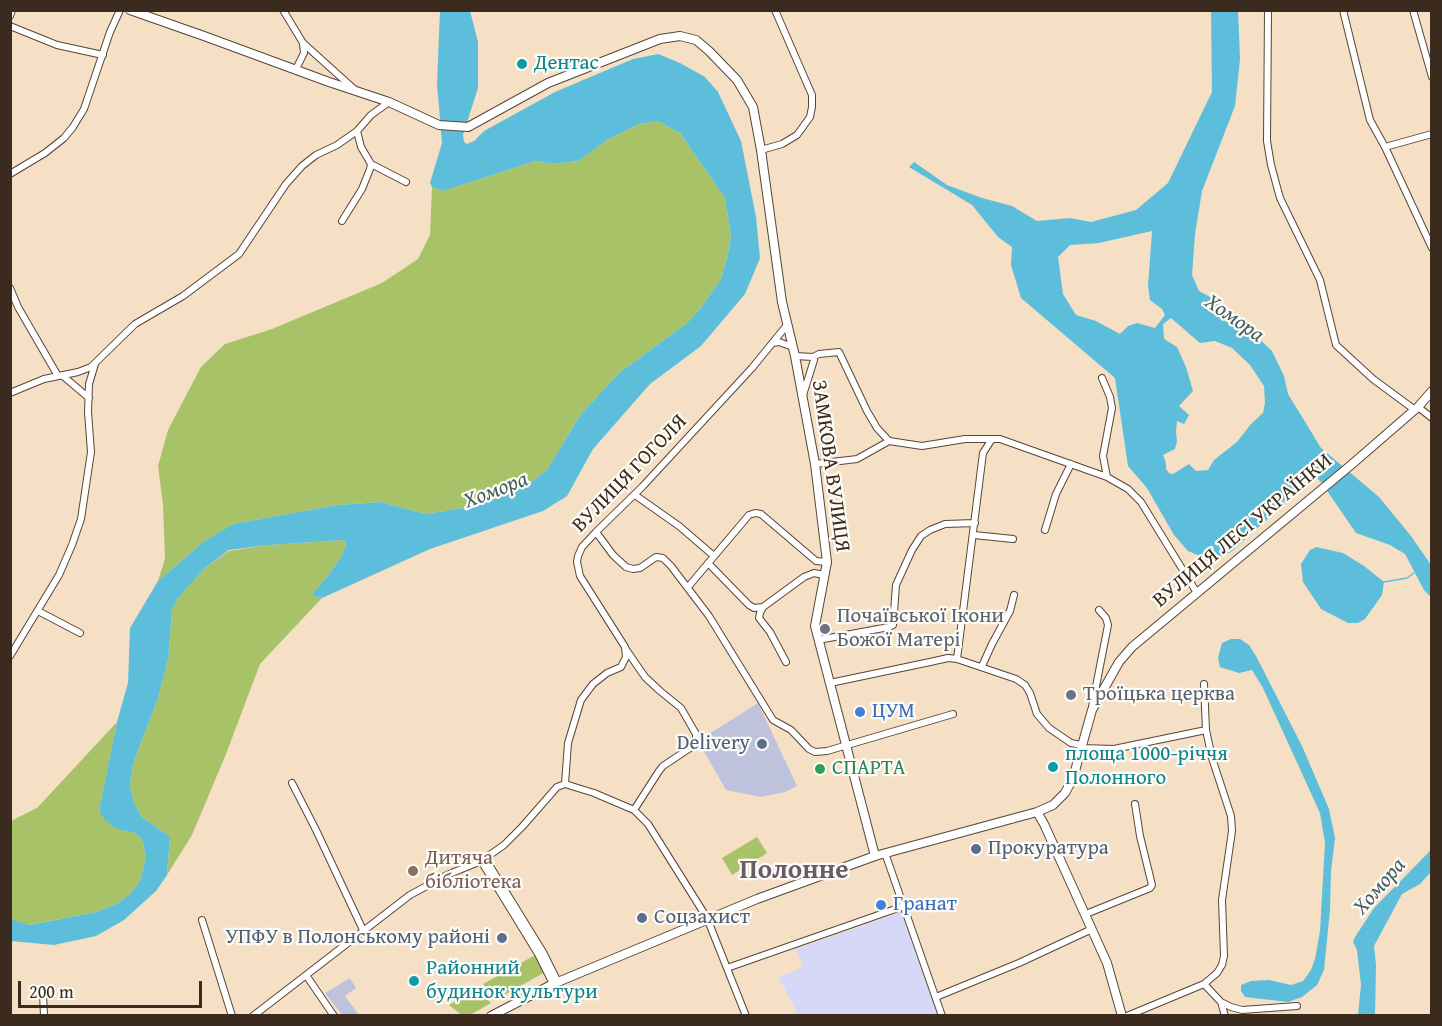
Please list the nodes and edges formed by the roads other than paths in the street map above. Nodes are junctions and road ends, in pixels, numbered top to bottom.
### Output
1 (12, 10) edge
2 (120, 10) edge
3 (130, 10) edge
4 (283, 10) edge
5 (775, 10) edge
6 (1269, 10) edge
7 (1343, 10) edge
8 (1413, 10) edge
9 (10, 16) edge
10 (10, 26) edge
11 (303, 43) junction
12 (103, 55) junction
13 (296, 69) junction
14 (1431, 77) edge
15 (371, 96) junction
16 (388, 102) junction
17 (357, 131) junction
18 (1431, 134) edge
19 (1385, 147) junction
20 (761, 150) junction
21 (371, 164) junction
22 (10, 174) edge
23 (406, 182) dead end
24 (342, 220) dead end
25 (1431, 248) edge
26 (10, 288) edge
27 (788, 325) junction
28 (773, 344) junction
29 (793, 347) junction
30 (795, 356) junction
31 (813, 357) junction
32 (95, 362) junction
33 (60, 376) junction
34 (1102, 378) dead end
35 (1431, 391) edge
36 (10, 393) edge
37 (89, 398) junction
38 (802, 399) junction
39 (1416, 408) junction
40 (1431, 418) edge
41 (980, 438) junction
42 (992, 438) junction
43 (889, 441) junction
44 (984, 450) junction
45 (1104, 456) junction
46 (815, 464) junction
47 (1071, 464) junction
48 (1092, 472) junction
49 (1107, 477) junction
50 (635, 495) junction
51 (975, 523) junction
52 (1045, 530) dead end
53 (596, 532) junction
54 (974, 535) junction
55 (1013, 539) dead end
56 (714, 556) junction
57 (816, 561) junction
58 (826, 562) junction
59 (708, 563) junction
60 (814, 573) junction
61 (824, 575) junction
62 (688, 587) junction
63 (1197, 593) junction
64 (1014, 595) dead end
65 (749, 605) junction
66 (763, 607) junction
67 (1099, 610) dead end
68 (38, 611) junction
69 (759, 618) junction
70 (80, 633) dead end
71 (818, 640) junction
72 (625, 647) junction
73 (10, 656) edge
74 (957, 659) junction
75 (786, 662) dead end
76 (637, 665) junction
77 (982, 666) junction
78 (621, 667) junction
79 (830, 683) junction
80 (1204, 684) dead end
81 (1092, 710) junction
82 (953, 714) dead end
83 (1206, 730) junction
84 (846, 745) junction
85 (1081, 747) junction
86 (292, 783) dead end
87 (565, 784) junction
88 (1135, 804) dead end
89 (634, 810) junction
90 (1037, 812) junction
91 (885, 853) junction
92 (875, 856) junction
93 (483, 859) junction
94 (904, 906) junction
95 (1086, 914) junction
96 (707, 918) junction
97 (202, 920) dead end
98 (1092, 929) junction
99 (363, 930) junction
100 (727, 968) junction
101 (306, 975) junction
102 (556, 983) junction
103 (1204, 984) junction
104 (43, 993) dead end
105 (936, 997) junction
106 (1221, 1002) junction
107 (1297, 1006) dead end
108 (44, 1016) edge
109 (231, 1016) edge
110 (253, 1016) edge
111 (334, 1016) edge
112 (491, 1016) edge
113 (746, 1016) edge
114 (942, 1016) edge
115 (1122, 1016) edge
116 (1127, 1016) edge
117 (1225, 1016) edge

1 - 9 street
2 - 12 street
3 - 13 street
4 - 11 street
5 - 20 street
6 - 39 street
7 - 19 street
8 - 14 street
10 - 12 street
11 - 13 street
11 - 15 street
12 - 22 street
13 - 15 street
15 - 16 street
16 - 17 street
16 - 20 street, ЗАМКОВА ВУЛИЦЯ
17 - 21 street
17 - 32 street
18 - 19 street
19 - 25 street
20 - 27 street, ЗАМКОВА ВУЛИЦЯ
21 - 23 street
21 - 24 street
26 - 33 street
27 - 28 street, ВУЛИЦЯ ГОГОЛЯ
27 - 29 street, ЗАМКОВА ВУЛИЦЯ
28 - 29 street
28 - 50 street, ВУЛИЦЯ ГОГОЛЯ
29 - 30 street, ЗАМКОВА ВУЛИЦЯ
30 - 31 street
30 - 38 street, ЗАМКОВА ВУЛИЦЯ
31 - 38 street
31 - 43 street
32 - 33 street
32 - 37 street
33 - 36 street
33 - 37 street
34 - 45 street
35 - 39 main road, ВУЛИЦЯ ЛЕСІ УКРАЇНКИ
37 - 68 street
38 - 46 street, ЗАМКОВА ВУЛИЦЯ
39 - 40 street
39 - 63 main road, ВУЛИЦЯ ЛЕСІ УКРАЇНКИ
41 - 42 street
41 - 43 street
41 - 44 street
42 - 44 street
42 - 47 street
43 - 46 street
44 - 51 street
45 - 48 street
45 - 49 street
46 - 58 street, ЗАМКОВА ВУЛИЦЯ
47 - 48 street
47 - 52 street
48 - 49 street
49 - 63 street
50 - 53 street, ВУЛИЦЯ ГОГОЛЯ
50 - 56 street
51 - 54 street
51 - 71 street
53 - 62 street
53 - 72 street, ВУЛИЦЯ ГОГОЛЯ
54 - 55 street
54 - 74 street
56 - 57 street
56 - 59 street
57 - 58 street
57 - 60 street
58 - 61 street, ЗАМКОВА ВУЛИЦЯ
59 - 62 street
59 - 65 street
60 - 61 street
60 - 66 street
61 - 71 street, ЗАМКОВА ВУЛИЦЯ
62 - 84 street
63 - 81 main road, ВУЛИЦЯ ЛЕСІ УКРАЇНКИ
64 - 77 street
65 - 66 street
65 - 69 street
66 - 69 street
67 - 81 street, ВУЛИЦЯ ЛЕСІ УКРАЇНКИ
68 - 70 street
68 - 73 street
69 - 75 street
71 - 79 street, ЗАМКОВА ВУЛИЦЯ
72 - 76 street, ВУЛИЦЯ ГОГОЛЯ
72 - 78 street
74 - 77 street
74 - 79 street
76 - 78 street
76 - 89 street, ВУЛИЦЯ ГОГОЛЯ
77 - 85 street
78 - 87 street
79 - 84 street, ЗАМКОВА ВУЛИЦЯ
80 - 83 street
81 - 85 main road, ВУЛИЦЯ ЛЕСІ УКРАЇНКИ
82 - 84 street
83 - 85 street
83 - 103 street
84 - 92 street, ЗАМКОВА ВУЛИЦЯ
85 - 90 main road, ВУЛИЦЯ ЛЕСІ УКРАЇНКИ
86 - 99 street
87 - 89 street
87 - 93 street
88 - 95 street
89 - 96 street
90 - 91 main road, ВУЛИЦЯ ЛЕСІ УКРАЇНКИ
90 - 95 main road
91 - 92 main road, ВУЛИЦЯ ЛЕСІ УКРАЇНКИ
91 - 94 street
92 - 96 main road, ВУЛИЦЯ ЛЕСІ УКРАЇНКИ
93 - 99 street
93 - 102 street
94 - 100 street
94 - 105 street
95 - 98 main road
96 - 100 street
96 - 102 main road, ВУЛИЦЯ ЛЕСІ УКРАЇНКИ
97 - 109 street
98 - 105 street
98 - 115 main road
99 - 101 street
100 - 113 street
101 - 110 street
101 - 111 street
102 - 112 main road, ВУЛИЦЯ ЛЕСІ УКРАЇНКИ
103 - 106 street
103 - 116 street
104 - 108 street
105 - 114 street
106 - 107 street
106 - 117 street

